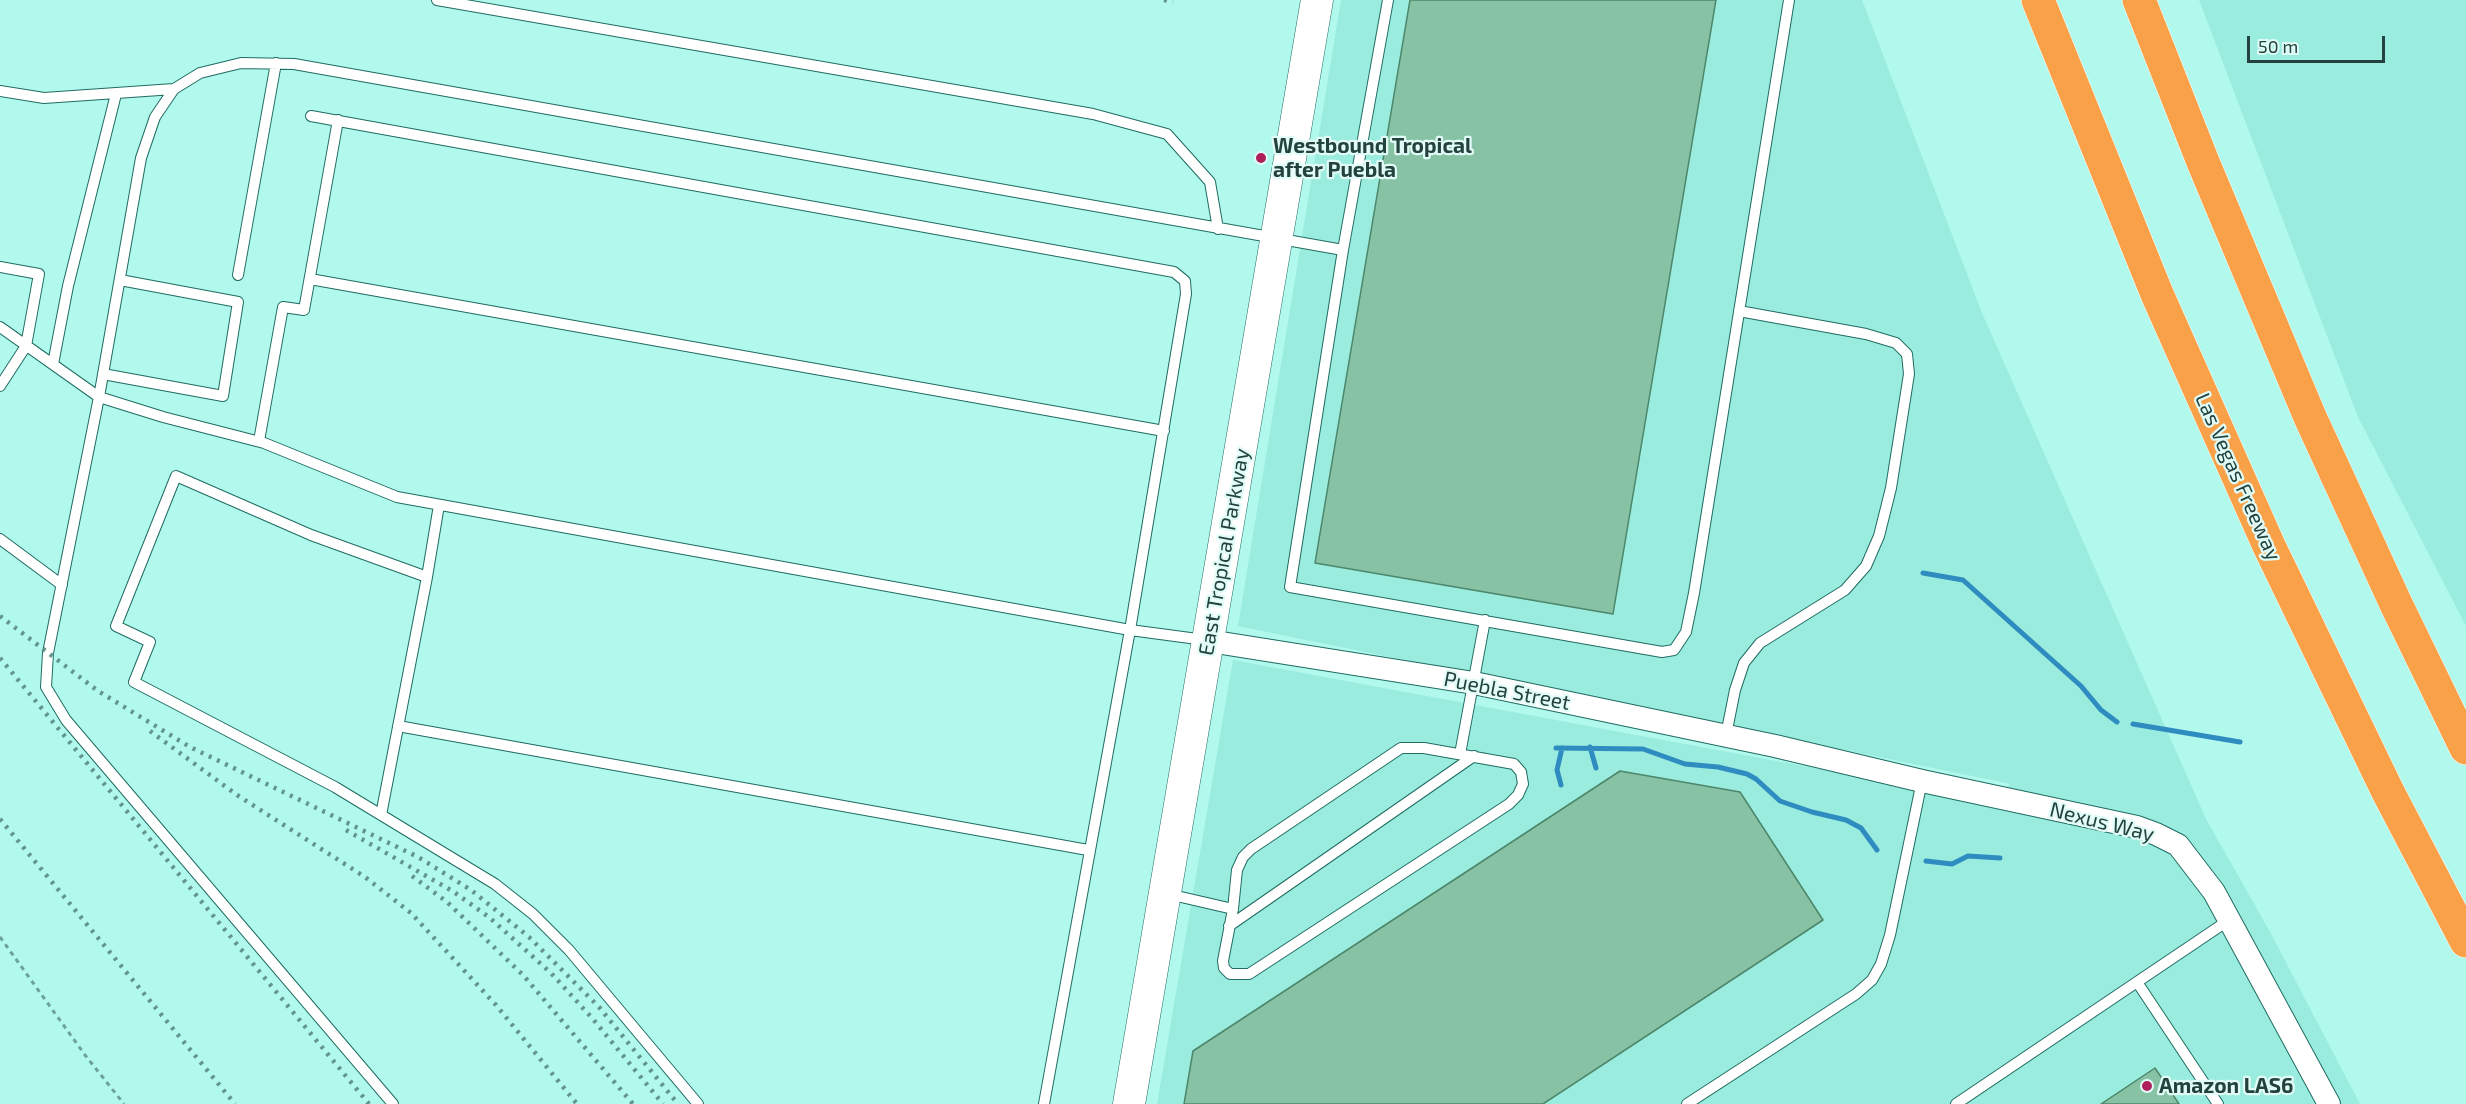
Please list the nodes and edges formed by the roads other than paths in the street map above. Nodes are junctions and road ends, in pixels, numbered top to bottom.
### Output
1 (437, 0) edge
2 (1317, 0) edge
3 (1388, 0) edge
4 (1790, 0) edge
5 (2030, 0) edge
6 (2038, 0) edge
7 (2139, 0) edge
8 (276, 63) junction
9 (174, 89) junction
10 (0, 91) edge
11 (116, 94) junction
12 (311, 116) dead end
13 (338, 120) junction
14 (2091, 134) junction
15 (1218, 229) junction
16 (1277, 239) junction
17 (1343, 250) junction
18 (0, 267) edge
19 (238, 275) dead end
20 (310, 279) junction
21 (120, 280) junction
22 (1739, 311) junction
23 (0, 327) edge
24 (26, 346) junction
25 (53, 364) junction
26 (103, 374) junction
27 (0, 386) edge
28 (99, 397) junction
29 (1164, 431) junction
30 (259, 441) junction
31 (439, 505) junction
32 (0, 539) edge
33 (427, 577) junction
34 (62, 585) junction
35 (1485, 620) junction
36 (1130, 630) junction
37 (1209, 641) junction
38 (1474, 683) junction
39 (398, 726) junction
40 (1726, 735) junction
41 (2466, 748) edge
42 (1803, 753) joint
43 (1460, 754) junction
44 (1474, 756) junction
45 (1922, 782) junction
46 (381, 815) junction
47 (1088, 850) junction
48 (1165, 893) junction
49 (1233, 909) junction
50 (2229, 920) junction
51 (1229, 926) junction
52 (2466, 941) edge
53 (2137, 982) junction
54 (393, 1104) edge
55 (698, 1104) edge
56 (1044, 1104) edge
57 (1129, 1104) edge
58 (1688, 1104) edge
59 (1956, 1104) edge
60 (2218, 1104) edge
61 (2329, 1104) edge

1 - 15 lane
2 - 16 street, East Tropical Parkway
3 - 17 lane
4 - 22 lane
5 - 14 highway
6 - 14 highway, Las Vegas Freeway
7 - 41 highway
8 - 9 lane
8 - 15 lane
8 - 19 lane
9 - 11 lane
9 - 21 lane
10 - 11 lane
11 - 25 lane
12 - 13 lane
13 - 20 lane
13 - 29 lane
14 - 52 highway, Las Vegas Freeway
15 - 16 lane
16 - 17 lane
16 - 37 street, East Tropical Parkway
17 - 35 lane
18 - 24 lane
20 - 29 lane
20 - 30 lane
21 - 26 lane
21 - 26 lane
22 - 35 lane
22 - 40 lane
23 - 24 lane
24 - 25 lane
24 - 27 lane
25 - 28 lane
26 - 28 lane
28 - 30 lane
28 - 34 lane
29 - 36 lane
30 - 31 lane
31 - 33 lane
31 - 36 lane
32 - 34 lane
33 - 39 lane
33 - 46 lane
34 - 54 lane
35 - 38 lane
36 - 37 lane
36 - 47 lane
37 - 38 street, Puebla Street
37 - 48 street, East Tropical Parkway
38 - 40 street, Puebla Street
38 - 43 lane
39 - 46 lane
39 - 47 lane
40 - 42 street, Puebla Street
42 - 45 street, Nexus Way
43 - 44 lane
43 - 49 lane
44 - 51 lane
44 - 51 lane
45 - 50 street, Nexus Way
45 - 58 lane
46 - 55 lane
47 - 56 lane
48 - 49 lane
48 - 57 street, East Tropical Parkway
49 - 51 lane
50 - 53 lane
50 - 61 street, Nexus Way
53 - 59 lane
53 - 60 lane

